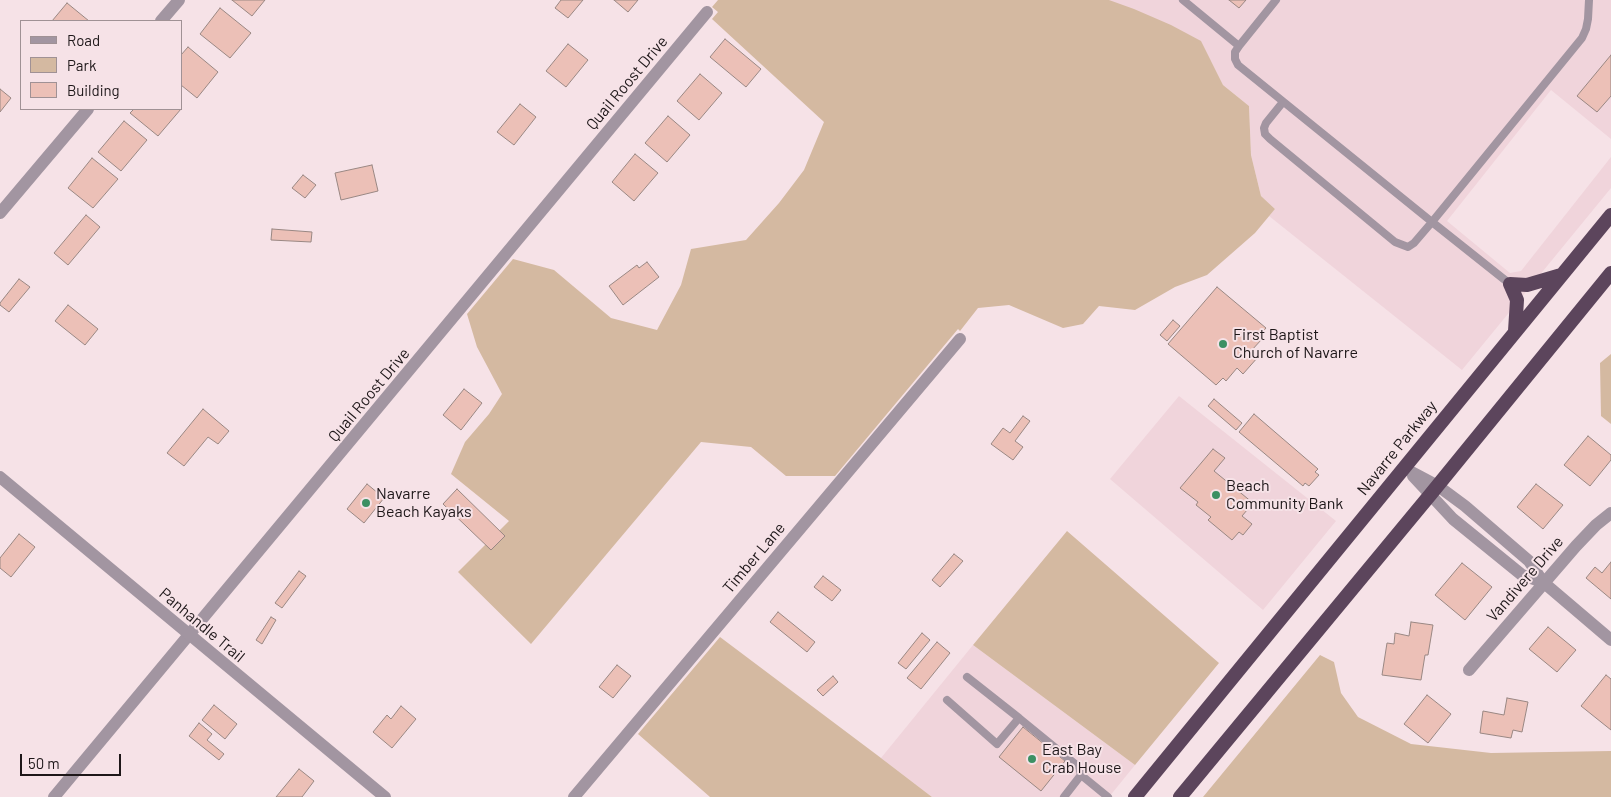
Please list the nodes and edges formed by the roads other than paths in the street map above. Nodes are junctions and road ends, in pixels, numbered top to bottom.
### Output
1 (178, 0) edge
2 (1183, 0) edge
3 (1276, 0) edge
4 (1589, 0) edge
5 (707, 12) dead end
6 (162, 20) edge
7 (1239, 46) junction
8 (1283, 102) junction
9 (87, 110) edge
10 (0, 213) edge
11 (1611, 216) edge
12 (1432, 222) junction
13 (1611, 273) edge
14 (1561, 275) junction
15 (1510, 284) junction
16 (1515, 331) junction
17 (960, 339) dead end
18 (1404, 468) junction
19 (0, 477) edge
20 (1434, 490) junction
21 (1611, 513) edge
22 (1543, 582) junction
23 (190, 636) junction
24 (1611, 640) edge
25 (1469, 670) dead end
26 (967, 677) dead end
27 (947, 700) dead end
28 (1019, 718) junction
29 (1081, 775) junction
30 (54, 797) edge
31 (385, 797) edge
32 (574, 797) edge
33 (1064, 797) edge
34 (1108, 797) edge
35 (1135, 797) edge
36 (1180, 797) edge

1 - 6 street
2 - 7 lane
3 - 7 lane
4 - 12 lane
5 - 23 street, Quail Roost Drive
7 - 8 lane
8 - 12 lane
8 - 12 lane
9 - 10 street
11 - 14 highway, Navarre Parkway
12 - 15 lane
13 - 20 highway
14 - 15 highway
14 - 16 highway, Navarre Parkway
15 - 16 highway
16 - 18 highway, Navarre Parkway
17 - 32 street, Timber Lane
18 - 20 street
18 - 35 highway, Navarre Parkway
19 - 23 street, Panhandle Trail
20 - 22 street
20 - 22 street
20 - 36 highway
21 - 22 street, Vandivere Drive
22 - 24 street
22 - 25 street, Vandivere Drive
23 - 30 street, Quail Roost Drive
23 - 31 street, Panhandle Trail
26 - 28 lane
27 - 28 lane
28 - 29 lane
29 - 33 lane
29 - 34 lane

